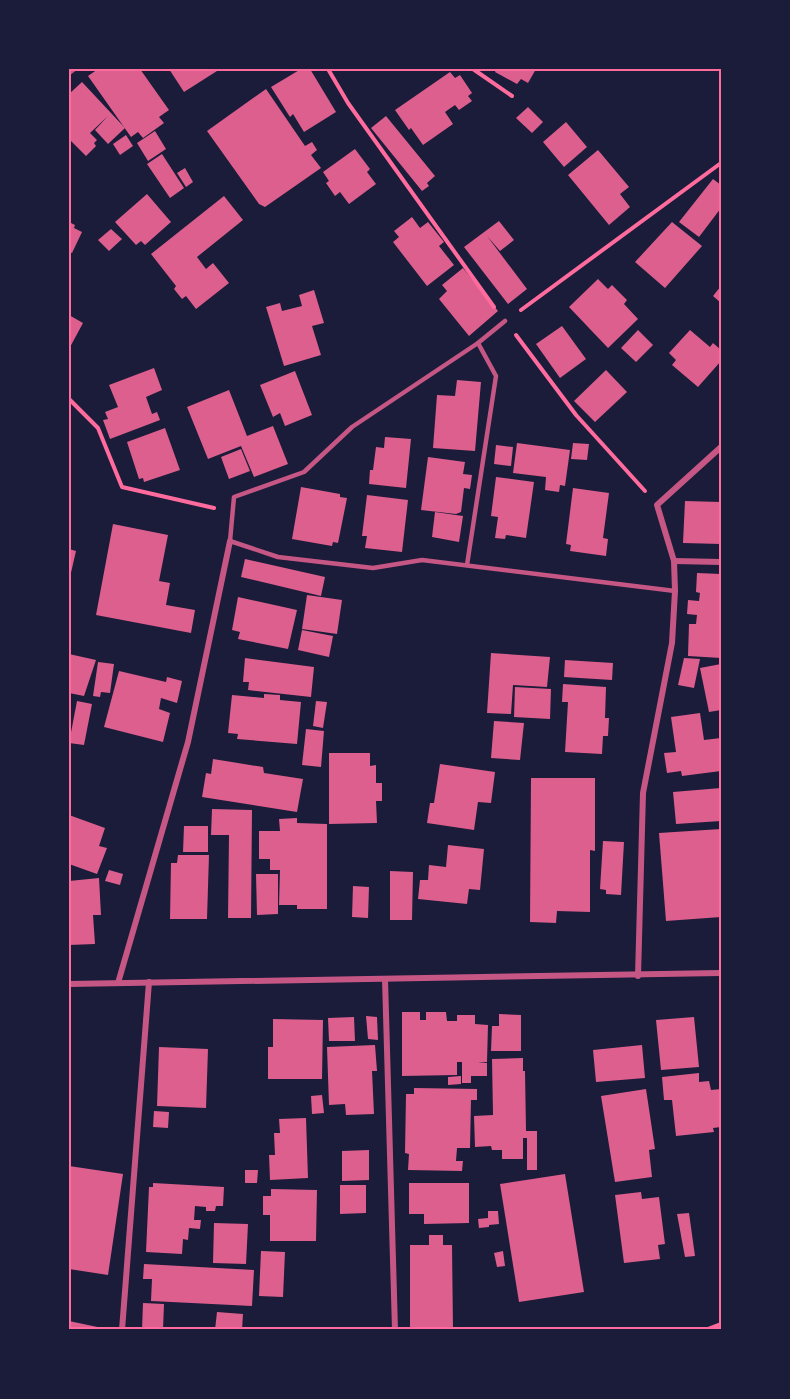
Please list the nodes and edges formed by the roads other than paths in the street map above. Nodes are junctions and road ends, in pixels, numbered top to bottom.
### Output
1 (73, 69) edge
2 (69, 72) edge
3 (505, 321) road end
4 (478, 344) junction
5 (721, 447) edge
6 (230, 541) junction
7 (674, 561) junction
8 (721, 562) edge
9 (467, 565) junction
10 (675, 591) junction
11 (721, 974) edge
12 (638, 976) junction
13 (385, 979) junction
14 (149, 982) junction
15 (118, 983) junction
16 (69, 984) edge
17 (122, 1330) edge
18 (395, 1330) edge

1 - 2 street
3 - 4 lane
4 - 6 lane
4 - 9 lane
5 - 7 street
6 - 9 lane
6 - 15 street
7 - 8 street
7 - 10 street
9 - 10 lane
10 - 12 street
11 - 12 street
12 - 13 street
13 - 14 street
13 - 18 street
14 - 15 street
14 - 17 street
15 - 16 street

